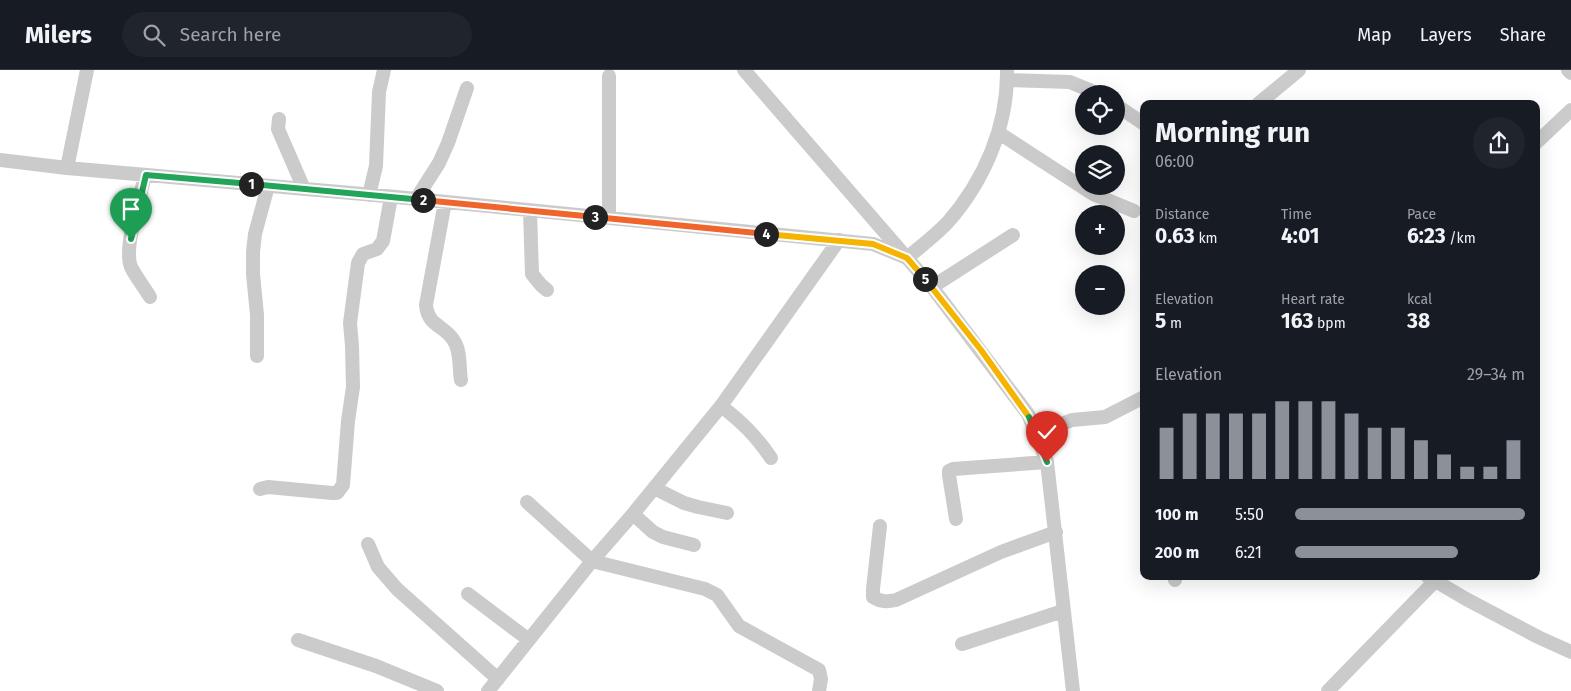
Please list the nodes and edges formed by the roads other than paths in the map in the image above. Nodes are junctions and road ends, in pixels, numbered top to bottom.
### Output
1 (88, 70) edge
2 (384, 70) edge
3 (744, 70) edge
4 (1298, 70) edge
5 (1568, 70) edge
6 (1571, 73) edge
7 (1007, 75) edge
8 (609, 76) dead end
9 (1077, 85) edge
10 (467, 88) dead end
11 (1263, 100) edge
12 (1571, 110) edge
13 (1125, 111) edge
14 (279, 119) dead end
15 (1140, 121) edge
16 (999, 133) junction
17 (1540, 139) edge
18 (0, 160) edge
19 (68, 168) junction
20 (146, 175) junction
21 (268, 186) junction
22 (304, 189) junction
23 (369, 195) junction
24 (392, 197) junction
25 (416, 199) junction
26 (445, 202) junction
27 (530, 211) junction
28 (1134, 211) dead end
29 (609, 218) junction
30 (1013, 235) dead end
31 (839, 240) junction
32 (907, 258) junction
33 (932, 287) junction
34 (547, 290) dead end
35 (150, 297) dead end
36 (257, 356) dead end
37 (461, 380) dead end
38 (1140, 399) edge
39 (722, 406) junction
40 (1037, 434) junction
41 (771, 458) dead end
42 (1047, 462) junction
43 (654, 488) junction
44 (260, 489) dead end
45 (527, 502) dead end
46 (727, 513) dead end
47 (633, 514) junction
48 (956, 519) dead end
49 (880, 526) dead end
50 (1056, 532) junction
51 (368, 544) dead end
52 (694, 545) dead end
53 (592, 561) junction
54 (1430, 580) edge
55 (1433, 580) edge
56 (468, 594) dead end
57 (1063, 610) junction
58 (298, 640) dead end
59 (528, 640) junction
60 (962, 644) dead end
61 (1571, 652) edge
62 (493, 687) edge
63 (437, 691) edge
64 (819, 691) edge
65 (1072, 691) edge
66 (1328, 691) edge

1 - 19 street
2 - 23 street
3 - 32 street
4 - 11 street
5 - 6 street
7 - 9 street
7 - 16 street
8 - 29 street
10 - 25 street
12 - 17 street
13 - 15 street
14 - 22 street
16 - 28 street
16 - 32 street
18 - 19 street
19 - 20 street
20 - 21 street
20 - 35 street
21 - 22 street
21 - 36 street
22 - 23 street
23 - 24 street
24 - 25 street
24 - 44 street
25 - 26 street
26 - 27 street
26 - 37 street
27 - 29 street
27 - 34 street
29 - 31 street
30 - 33 street
31 - 32 street
31 - 39 street
32 - 33 street
33 - 40 street
38 - 40 street
39 - 41 street
39 - 43 street
40 - 42 street
42 - 48 street
42 - 50 street
43 - 46 street
43 - 47 street
45 - 53 street
47 - 52 street
47 - 53 street
49 - 50 street
50 - 57 street
51 - 62 street
53 - 59 street
53 - 64 street
54 - 66 street
55 - 61 street
56 - 59 street
57 - 60 street
57 - 65 street
58 - 63 street
59 - 62 street

